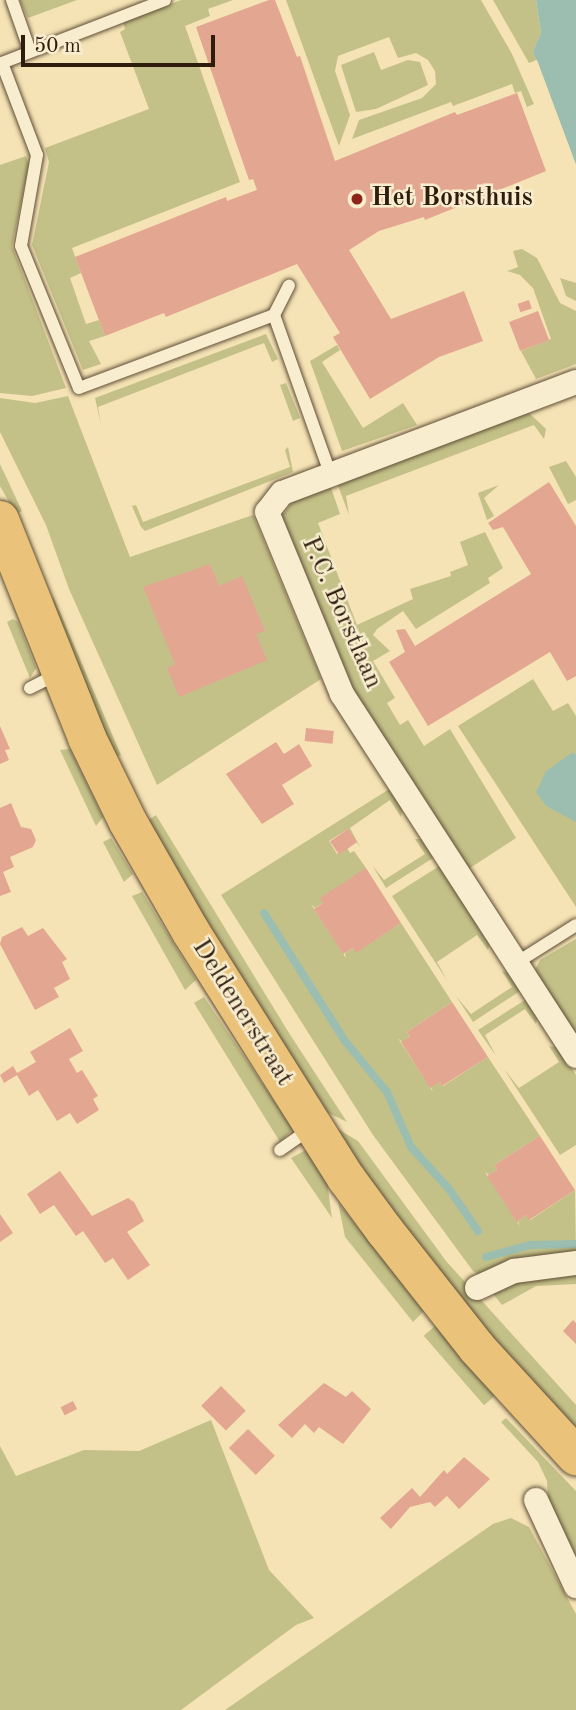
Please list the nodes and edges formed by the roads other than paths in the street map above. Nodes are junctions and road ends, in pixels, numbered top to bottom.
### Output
1 (12, 0) edge
2 (165, 0) edge
3 (30, 51) junction
4 (289, 286) dead end
5 (274, 315) junction
6 (576, 382) edge
7 (330, 473) junction
8 (2, 530) edge
9 (576, 925) edge
10 (516, 963) junction
11 (576, 1056) edge
12 (314, 1127) junction
13 (280, 1150) dead end
14 (576, 1263) edge
15 (477, 1288) dead end
16 (571, 1446) edge
17 (536, 1500) dead end
18 (576, 1586) edge

1 - 3 lane
2 - 3 lane
3 - 5 lane
4 - 5 lane
5 - 7 lane
6 - 7 street, P.C. Borstlaan
7 - 10 street, P.C. Borstlaan
8 - 12 main road, Deldenerstraat
9 - 10 lane
10 - 11 street, P.C. Borstlaan
12 - 13 lane
12 - 16 main road, Deldenerstraat
14 - 15 street
17 - 18 street

